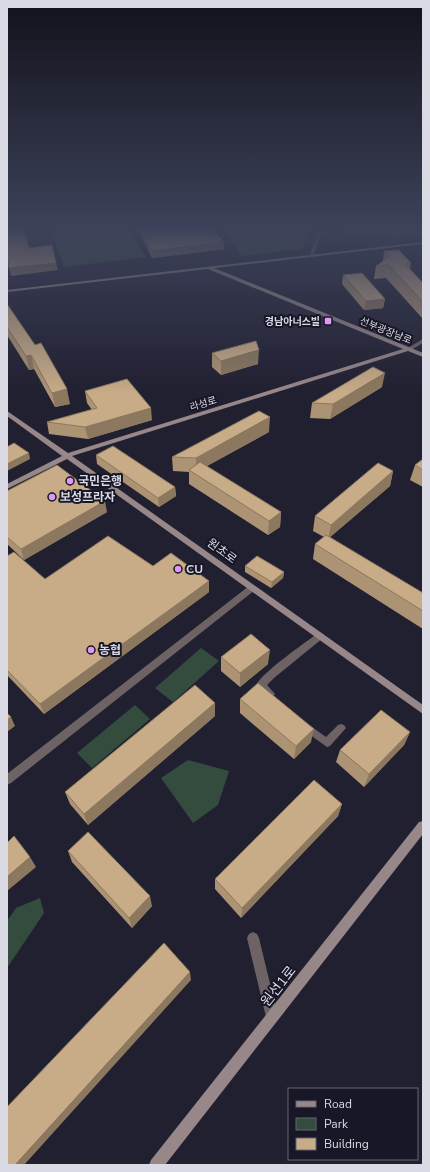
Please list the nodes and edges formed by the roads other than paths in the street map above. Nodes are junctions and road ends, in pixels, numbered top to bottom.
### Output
1 (62, 284) edge
2 (247, 284) edge
3 (7, 291) edge
4 (423, 341) edge
5 (409, 349) junction
6 (423, 354) edge
7 (7, 412) edge
8 (68, 456) junction
9 (7, 487) edge
10 (252, 588) junction
11 (320, 636) junction
12 (275, 700) edge
13 (423, 710) edge
14 (297, 719) edge
15 (341, 728) dead end
16 (7, 780) edge
17 (423, 826) edge
18 (253, 938) dead end
19 (272, 1017) junction
20 (156, 1165) edge

1 - 3 street
2 - 5 street, 선부광장남로
4 - 5 street
5 - 6 street, 선부광장남로
5 - 8 street, 라성로
7 - 8 street, 원초로
8 - 9 street, 라성로
8 - 10 street, 원초로
10 - 11 street, 원초로
10 - 16 street
11 - 12 street
11 - 13 street, 원초로
14 - 15 street
17 - 19 street, 원선1로
18 - 19 street
19 - 20 street, 원선1로

